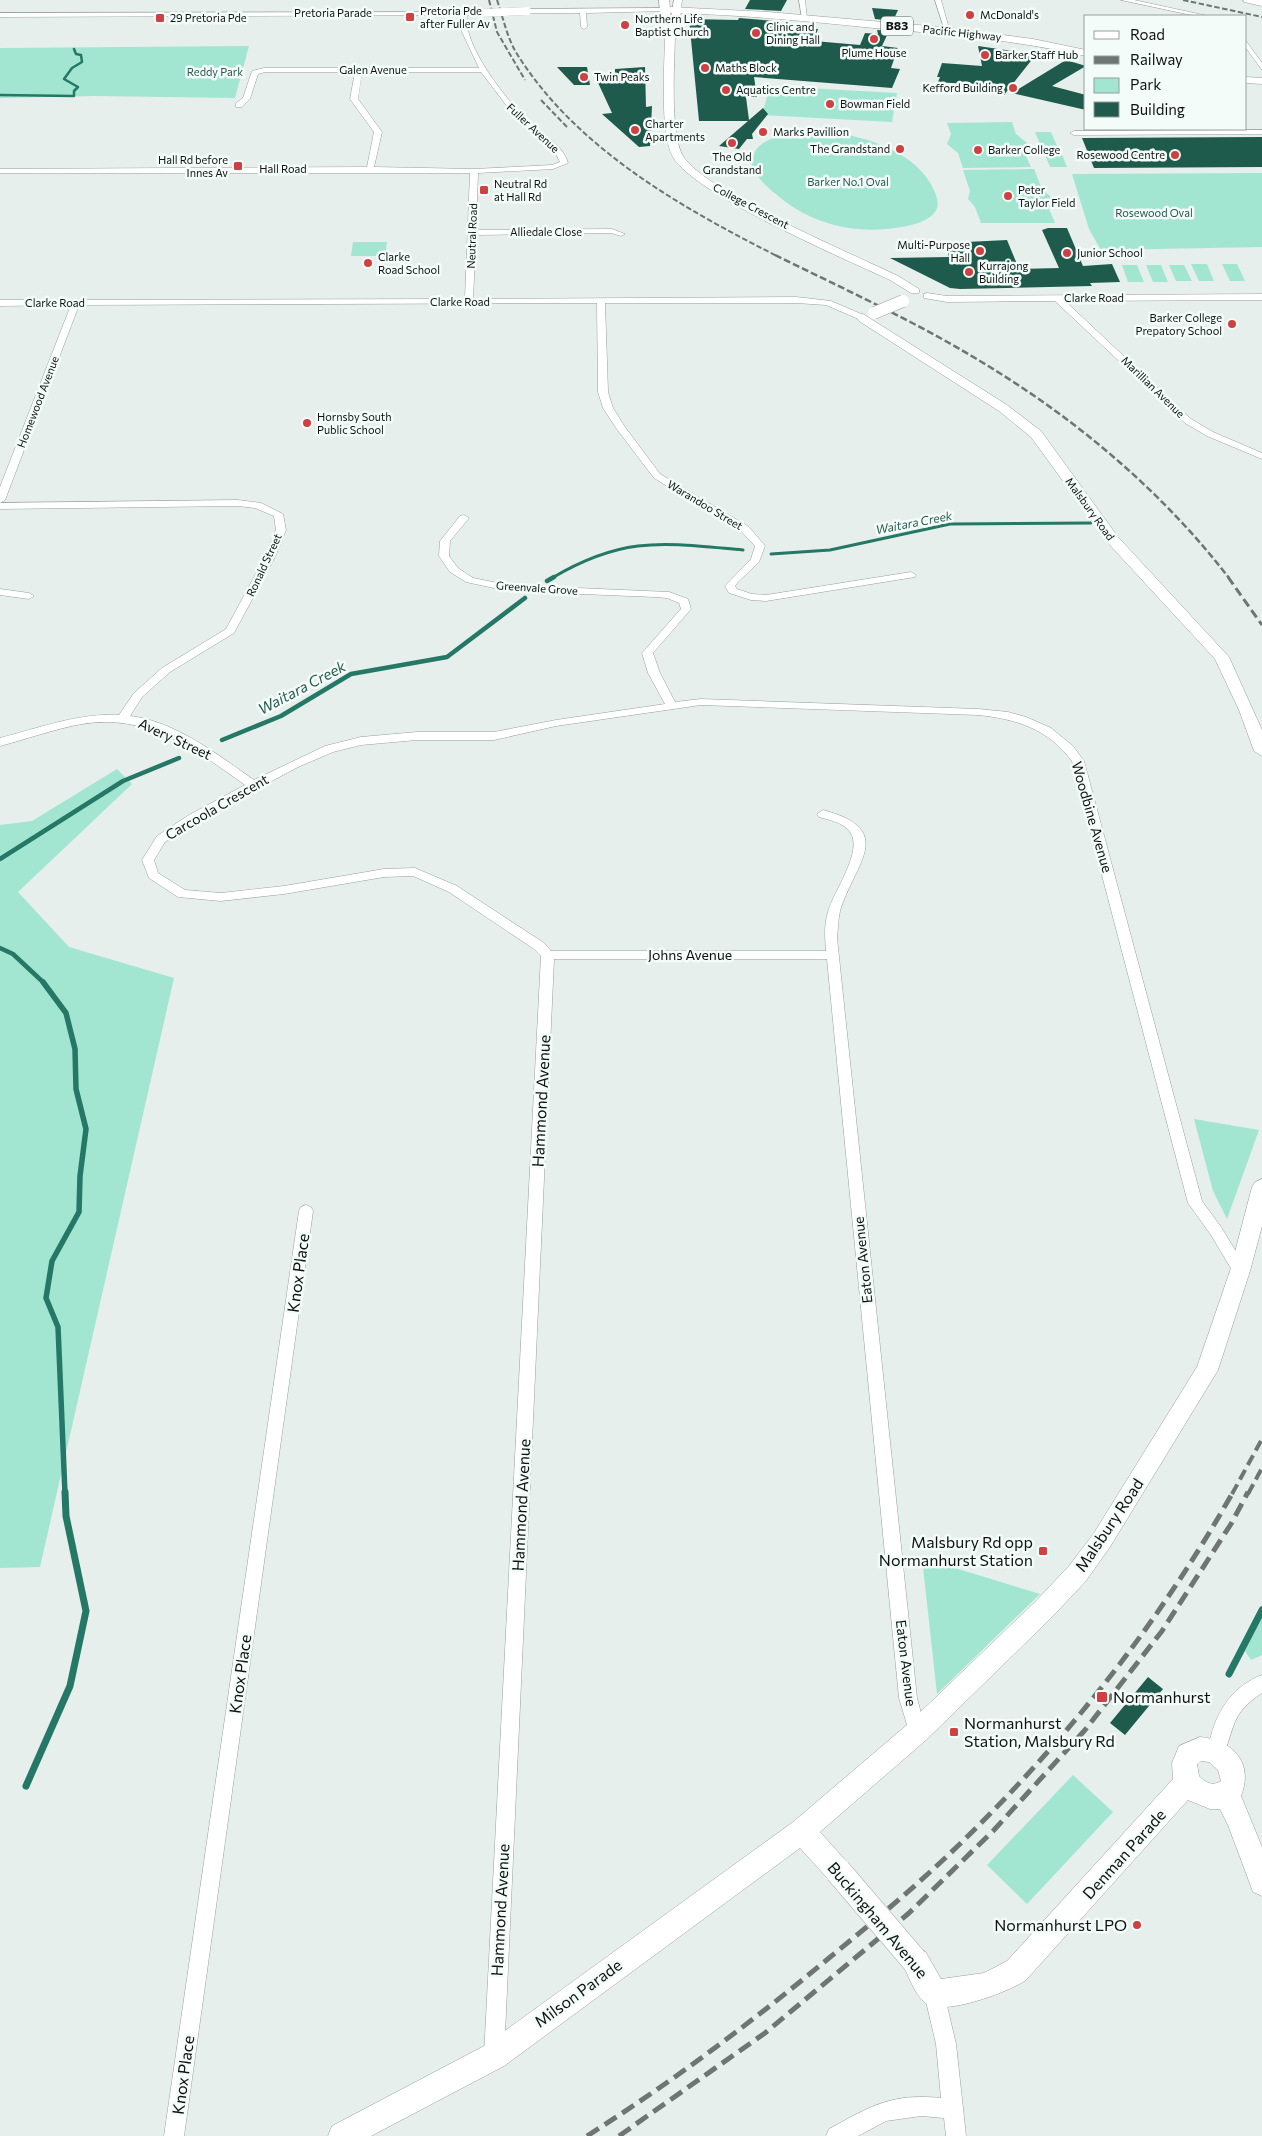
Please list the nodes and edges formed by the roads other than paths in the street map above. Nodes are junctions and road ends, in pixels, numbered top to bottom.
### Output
1 (694, 0) edge
2 (802, 0) edge
3 (938, 0) edge
4 (1124, 0) edge
5 (1143, 0) edge
6 (1247, 0) edge
7 (1262, 3) edge
8 (665, 5) edge
9 (677, 5) edge
10 (1172, 9) junction
11 (583, 11) junction
12 (748, 13) junction
13 (464, 14) junction
14 (1200, 15) edge
15 (0, 16) edge
16 (805, 18) junction
17 (584, 27) dead end
18 (670, 31) junction
19 (948, 31) junction
20 (1247, 45) edge
21 (1084, 53) edge
22 (1262, 68) edge
23 (359, 70) junction
24 (482, 70) junction
25 (1247, 80) edge
26 (1262, 81) edge
27 (239, 105) dead end
28 (1262, 132) edge
29 (1074, 133) dead end
30 (564, 163) joint
31 (370, 169) junction
32 (0, 171) edge
33 (474, 171) junction
34 (472, 232) junction
35 (621, 234) dead end
36 (910, 296) junction
37 (927, 296) joint
38 (1262, 297) edge
39 (1057, 298) junction
40 (601, 301) junction
41 (469, 302) junction
42 (0, 303) edge
43 (76, 303) junction
44 (868, 316) junction
45 (1262, 456) edge
46 (1262, 461) edge
47 (1251, 463) dead end
48 (0, 500) edge
49 (0, 506) edge
50 (464, 518) dead end
51 (911, 575) dead end
52 (733, 591) joint
53 (0, 592) edge
54 (28, 596) dead end
55 (138, 695) joint
56 (671, 705) junction
57 (122, 719) junction
58 (0, 742) edge
59 (1262, 751) edge
60 (254, 786) junction
61 (823, 814) dead end
62 (548, 955) junction
63 (833, 955) junction
64 (1262, 1187) edge
65 (306, 1211) dead end
66 (1240, 1271) junction
67 (1262, 1684) edge
68 (917, 1732) junction
69 (1216, 1752) junction
70 (1187, 1782) junction
71 (1226, 1794) junction
72 (802, 1831) junction
73 (1262, 1883) edge
74 (934, 1994) junction
75 (494, 2056) junction
76 (953, 2109) junction
77 (174, 2136) edge
78 (342, 2136) edge
79 (836, 2136) edge
80 (956, 2136) edge

1 - 12 main road, Pacific Highway / B83
2 - 16 street
3 - 19 street
4 - 10 street
5 - 10 street
6 - 7 street
8 - 9 main road, Pacific Highway / B83
8 - 11 street, Pretoria Parade
8 - 18 street, College Crescent
9 - 12 main road, Pacific Highway / B83
9 - 18 street, College Crescent
10 - 14 street
11 - 13 street, Pretoria Parade, bridge
11 - 17 street
12 - 16 main road, Pacific Highway / B83
13 - 15 street, Pretoria Parade
13 - 24 street, Fuller Avenue
16 - 19 main road, Pacific Highway / B83
18 - 36 street, College Crescent
19 - 21 main road, Pacific Highway / B83
20 - 22 street
23 - 24 street, Galen Avenue
23 - 27 street, Galen Avenue
23 - 31 street
24 - 30 street, Fuller Avenue
25 - 26 main road
28 - 29 street
30 - 33 street, Hall Road
31 - 32 street, Hall Road
31 - 33 street, Hall Road
33 - 34 street, Neutral Road
34 - 35 street, Alliedale Close
34 - 41 street, Neutral Road
36 - 37 street
36 - 44 street, bridge
37 - 39 street, Clarke Road
38 - 39 street, Clarke Road
39 - 45 street, Marillian Avenue
40 - 41 street, Clarke Road
40 - 44 street, Clarke Road
40 - 52 street, Warandoo Street
41 - 43 street, Clarke Road
42 - 43 street, Clarke Road
43 - 48 street, Homewood Avenue
44 - 59 street, Malsbury Road
46 - 47 street
49 - 55 street, Ronald Street
50 - 56 street, Greenvale Grove
51 - 52 street
53 - 54 street
55 - 57 street, Ronald Street
56 - 60 street, Carcoola Crescent
56 - 66 street, Woodbine Avenue
57 - 58 street, Avery Street
57 - 60 street, Avery Street
60 - 62 street, Carcoola Crescent
61 - 63 street, Eaton Avenue
62 - 63 street, Johns Avenue
62 - 75 street, Hammond Avenue
63 - 68 street, Eaton Avenue
64 - 66 street, Malsbury Road
65 - 77 street, Knox Place
66 - 68 street, Malsbury Road
67 - 69 street
68 - 72 street, Malsbury Road
69 - 70 street
69 - 71 street
70 - 71 street
70 - 74 street, Denman Parade
71 - 73 street
72 - 74 street, Buckingham Avenue, bridge
72 - 75 street, Milson Parade
74 - 76 street, Buckingham Avenue
75 - 78 street, Milson Parade
76 - 79 street
76 - 80 street, Buckingham Avenue

